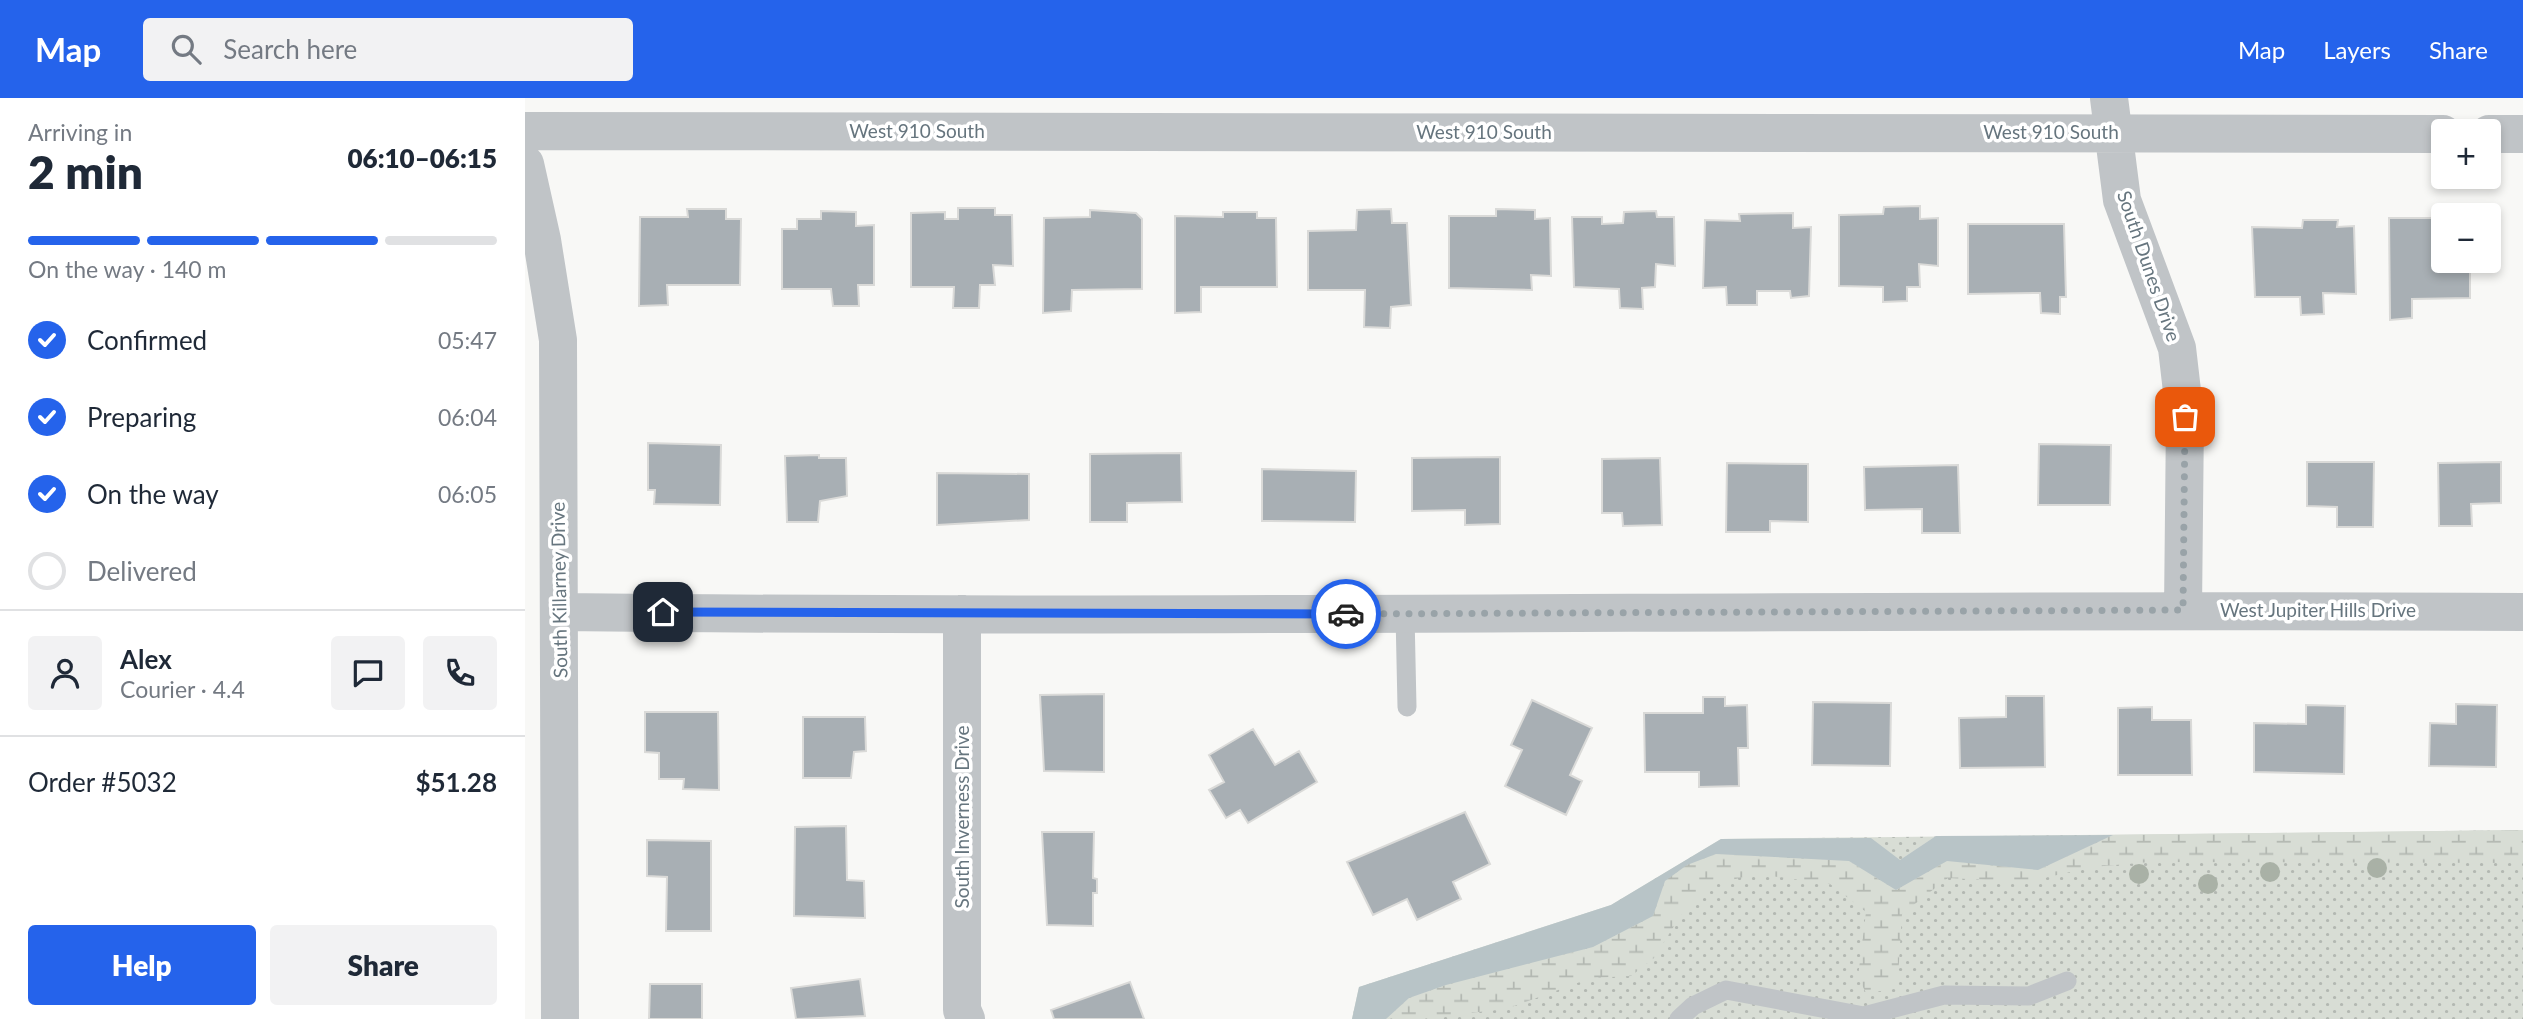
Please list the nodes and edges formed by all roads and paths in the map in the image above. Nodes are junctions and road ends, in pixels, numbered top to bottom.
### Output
1 (2112, 115) edge
2 (525, 131) edge
3 (2431, 133) edge
4 (2501, 134) edge
5 (2523, 134) edge
6 (525, 164) edge
7 (2183, 610) junction
8 (560, 612) junction
9 (2523, 612) edge
10 (962, 614) junction
11 (1405, 614) junction
12 (1407, 706) dead end
13 (2067, 981) dead end
14 (560, 1019) edge
15 (966, 1019) edge
16 (1679, 1019) edge

1 - 2 street, West 910 South
1 - 3 street, West 910 South
1 - 7 street, South Dunes Drive
4 - 5 street
6 - 8 street, South Killarney Drive
7 - 9 street, West Jupiter Hills Drive
7 - 11 street, West Jupiter Hills Drive
8 - 10 street, West Jupiter Hills Drive
8 - 14 street, South Killarney Drive
10 - 11 street, West Jupiter Hills Drive
10 - 15 street, South Inverness Drive
11 - 12 lane
13 - 16 lane

